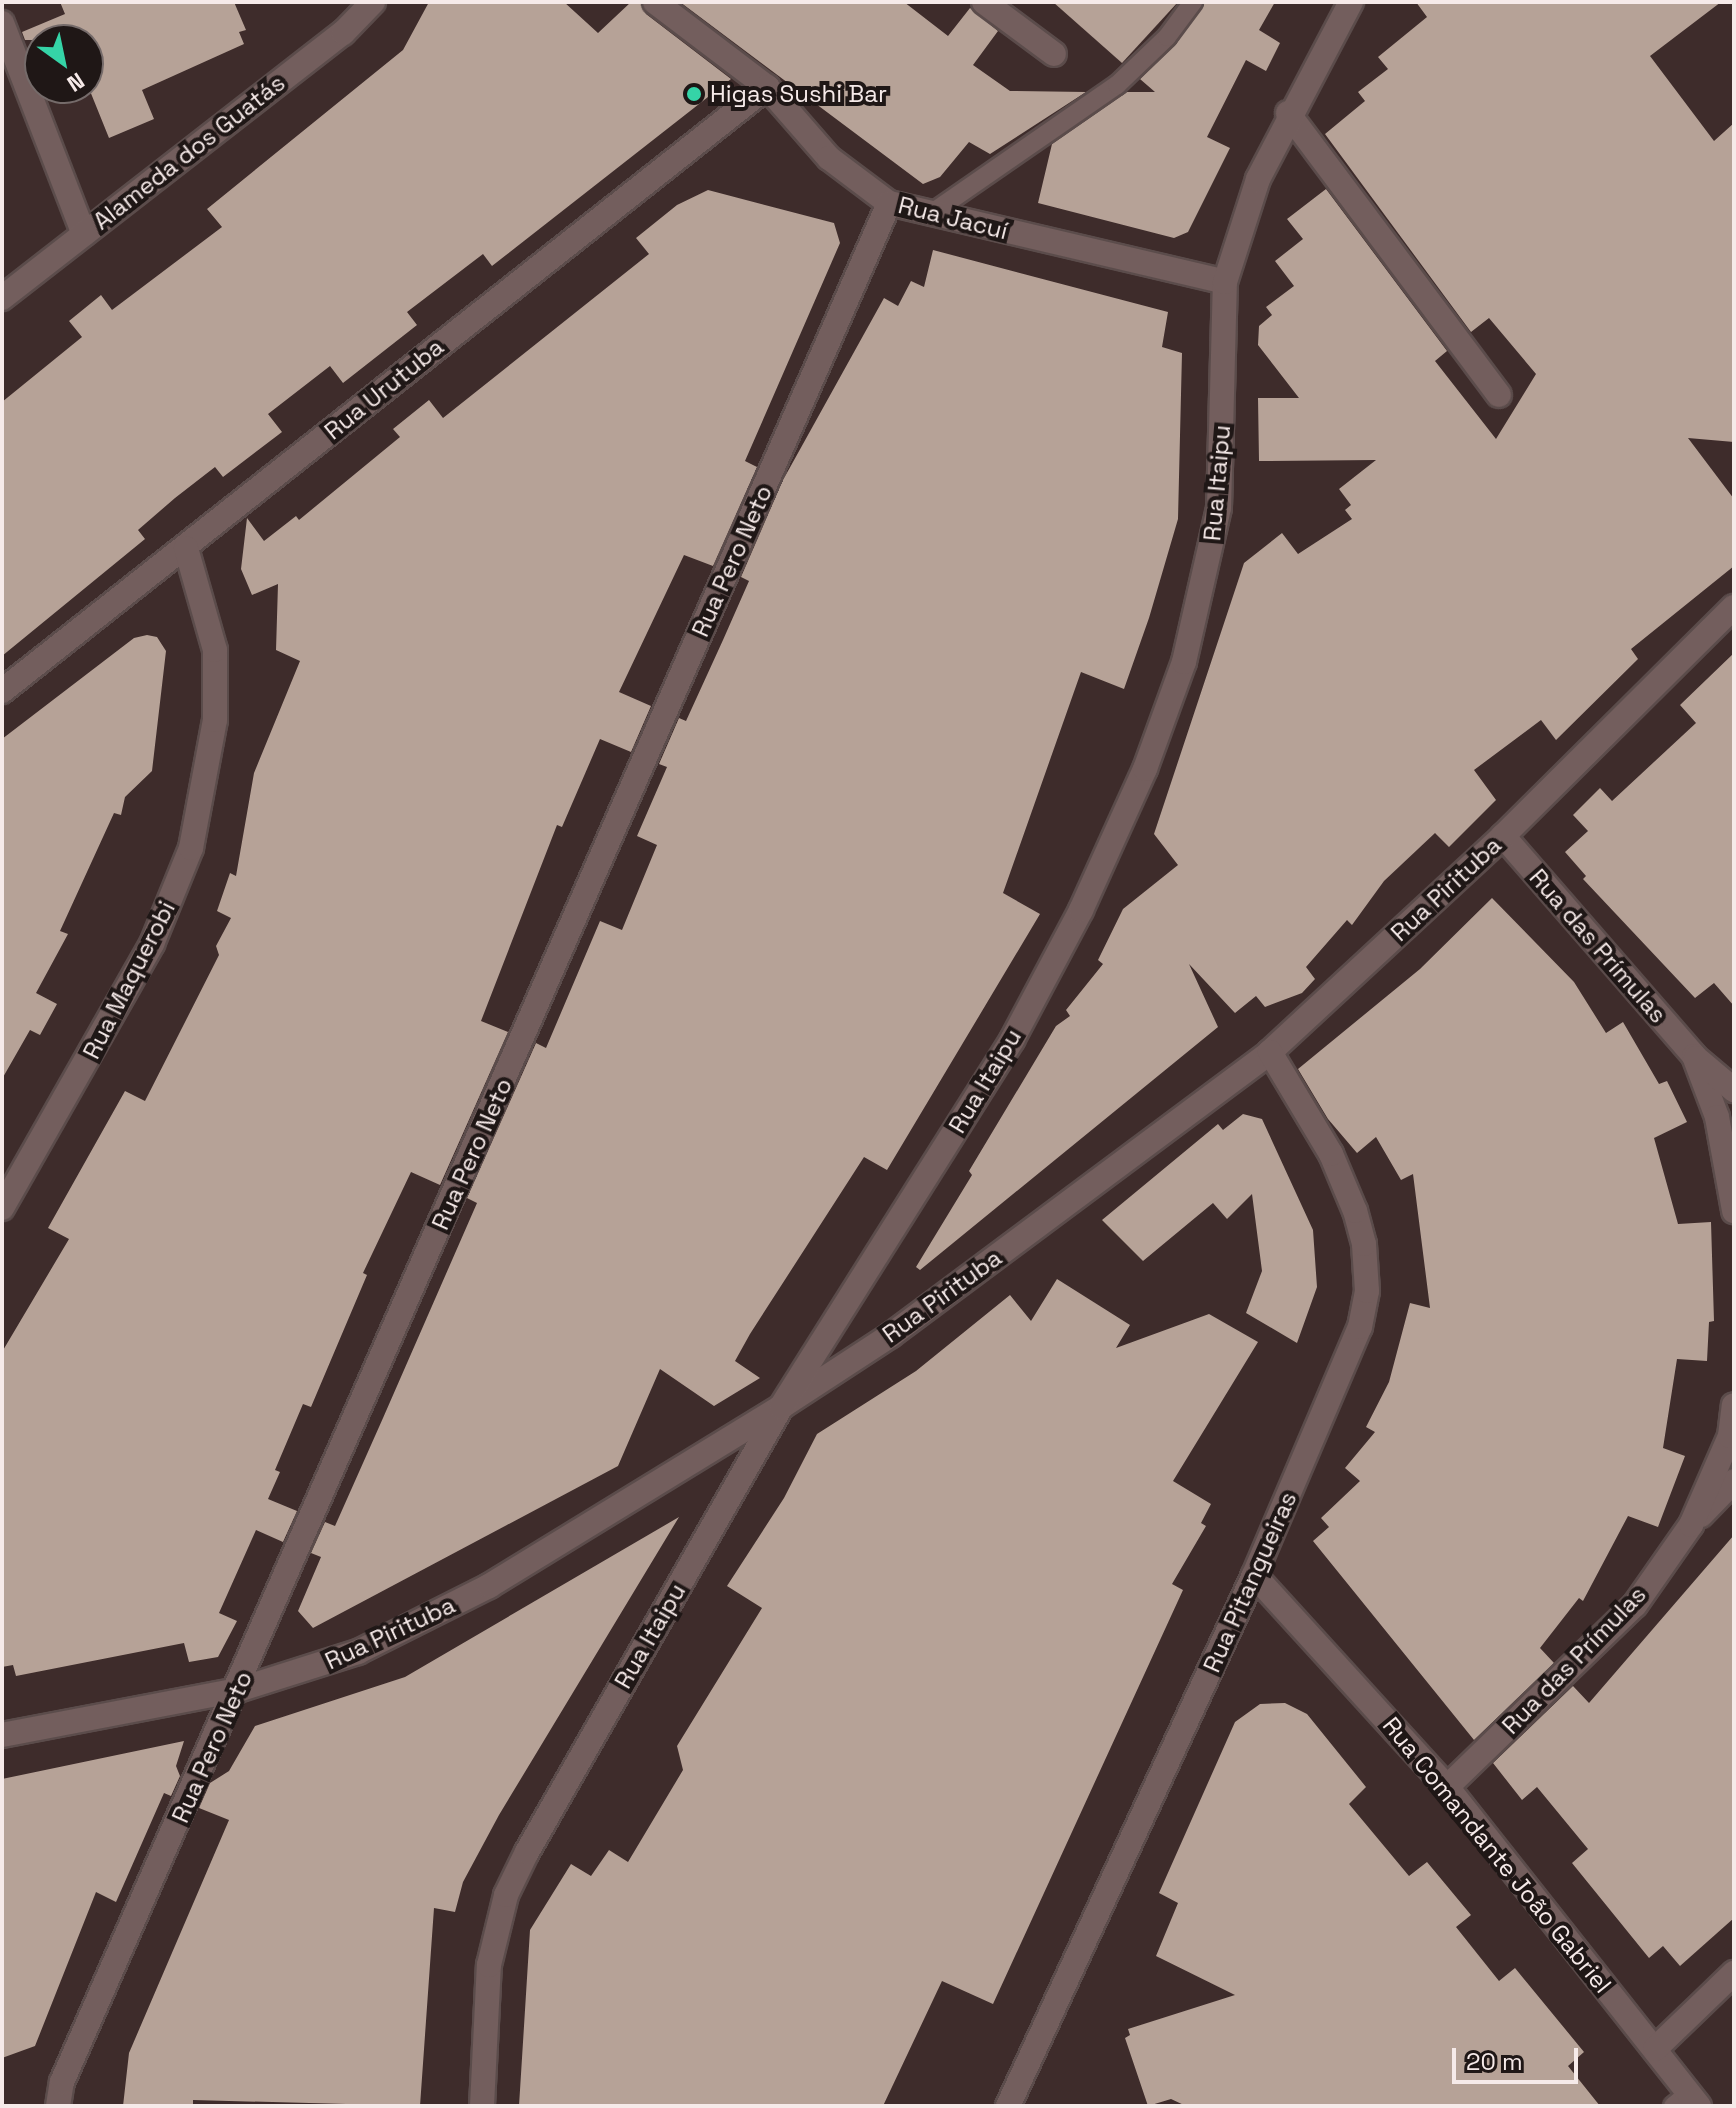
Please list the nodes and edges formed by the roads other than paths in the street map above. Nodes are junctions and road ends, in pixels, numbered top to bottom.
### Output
1 (373, 2) edge
2 (655, 2) edge
3 (984, 2) edge
4 (1193, 2) edge
5 (1351, 2) edge
6 (2, 23) edge
7 (1054, 54) dead end
8 (767, 87) junction
9 (1288, 113) junction
10 (889, 203) junction
11 (929, 215) junction
12 (84, 234) junction
13 (1225, 282) junction
14 (2, 298) edge
15 (1499, 395) dead end
16 (186, 548) junction
17 (1734, 607) edge
18 (2, 691) edge
19 (1503, 836) junction
20 (1270, 1052) junction
21 (1694, 1056) junction
22 (1734, 1090) edge
23 (2, 1208) edge
24 (1734, 1211) edge
25 (1734, 1405) edge
26 (781, 1407) junction
27 (1734, 1481) edge
28 (1691, 1525) junction
29 (1254, 1575) junction
30 (238, 1690) junction
31 (2, 1735) edge
32 (1447, 1787) junction
33 (1734, 1973) edge
34 (1655, 2049) junction
35 (1687, 2102) edge
36 (58, 2106) edge
37 (482, 2106) edge
38 (1008, 2106) edge

1 - 12 street, Alameda dos Guatás
2 - 8 street, Rua Jacuí
3 - 7 street
4 - 11 lane
5 - 9 street, Rua Itaipu
6 - 12 street
8 - 10 street, Rua Jacuí
8 - 16 street, Rua Urutuba
9 - 13 street, Rua Itaipu
9 - 15 street
10 - 11 street, Rua Jacuí
10 - 30 street, Rua Pero Neto
11 - 13 street, Rua Jacuí
12 - 14 street, Alameda dos Guatás
13 - 26 street, Rua Itaipu
16 - 18 street, Rua Urutuba
16 - 23 street, Rua Maquerobi
17 - 19 street, Rua Pirituba
19 - 20 street, Rua Pirituba
19 - 21 street, Rua das Prímulas
20 - 26 street, Rua Pirituba
20 - 29 street, Rua Pitangueiras
21 - 22 street, Rua das Prímulas
21 - 24 street, Rua das Prímulas
25 - 28 street, Rua das Prímulas
26 - 30 street, Rua Pirituba
26 - 37 street, Rua Itaipu
27 - 28 street, Rua das Prímulas
28 - 32 street, Rua das Prímulas
29 - 32 street, Rua Comandante João Gabriel
29 - 38 street, Rua Pitangueiras
30 - 31 street, Rua Pirituba
30 - 36 street, Rua Pero Neto
32 - 34 street, Rua Comandante João Gabriel
33 - 34 street
34 - 35 street, Rua Comandante João Gabriel

